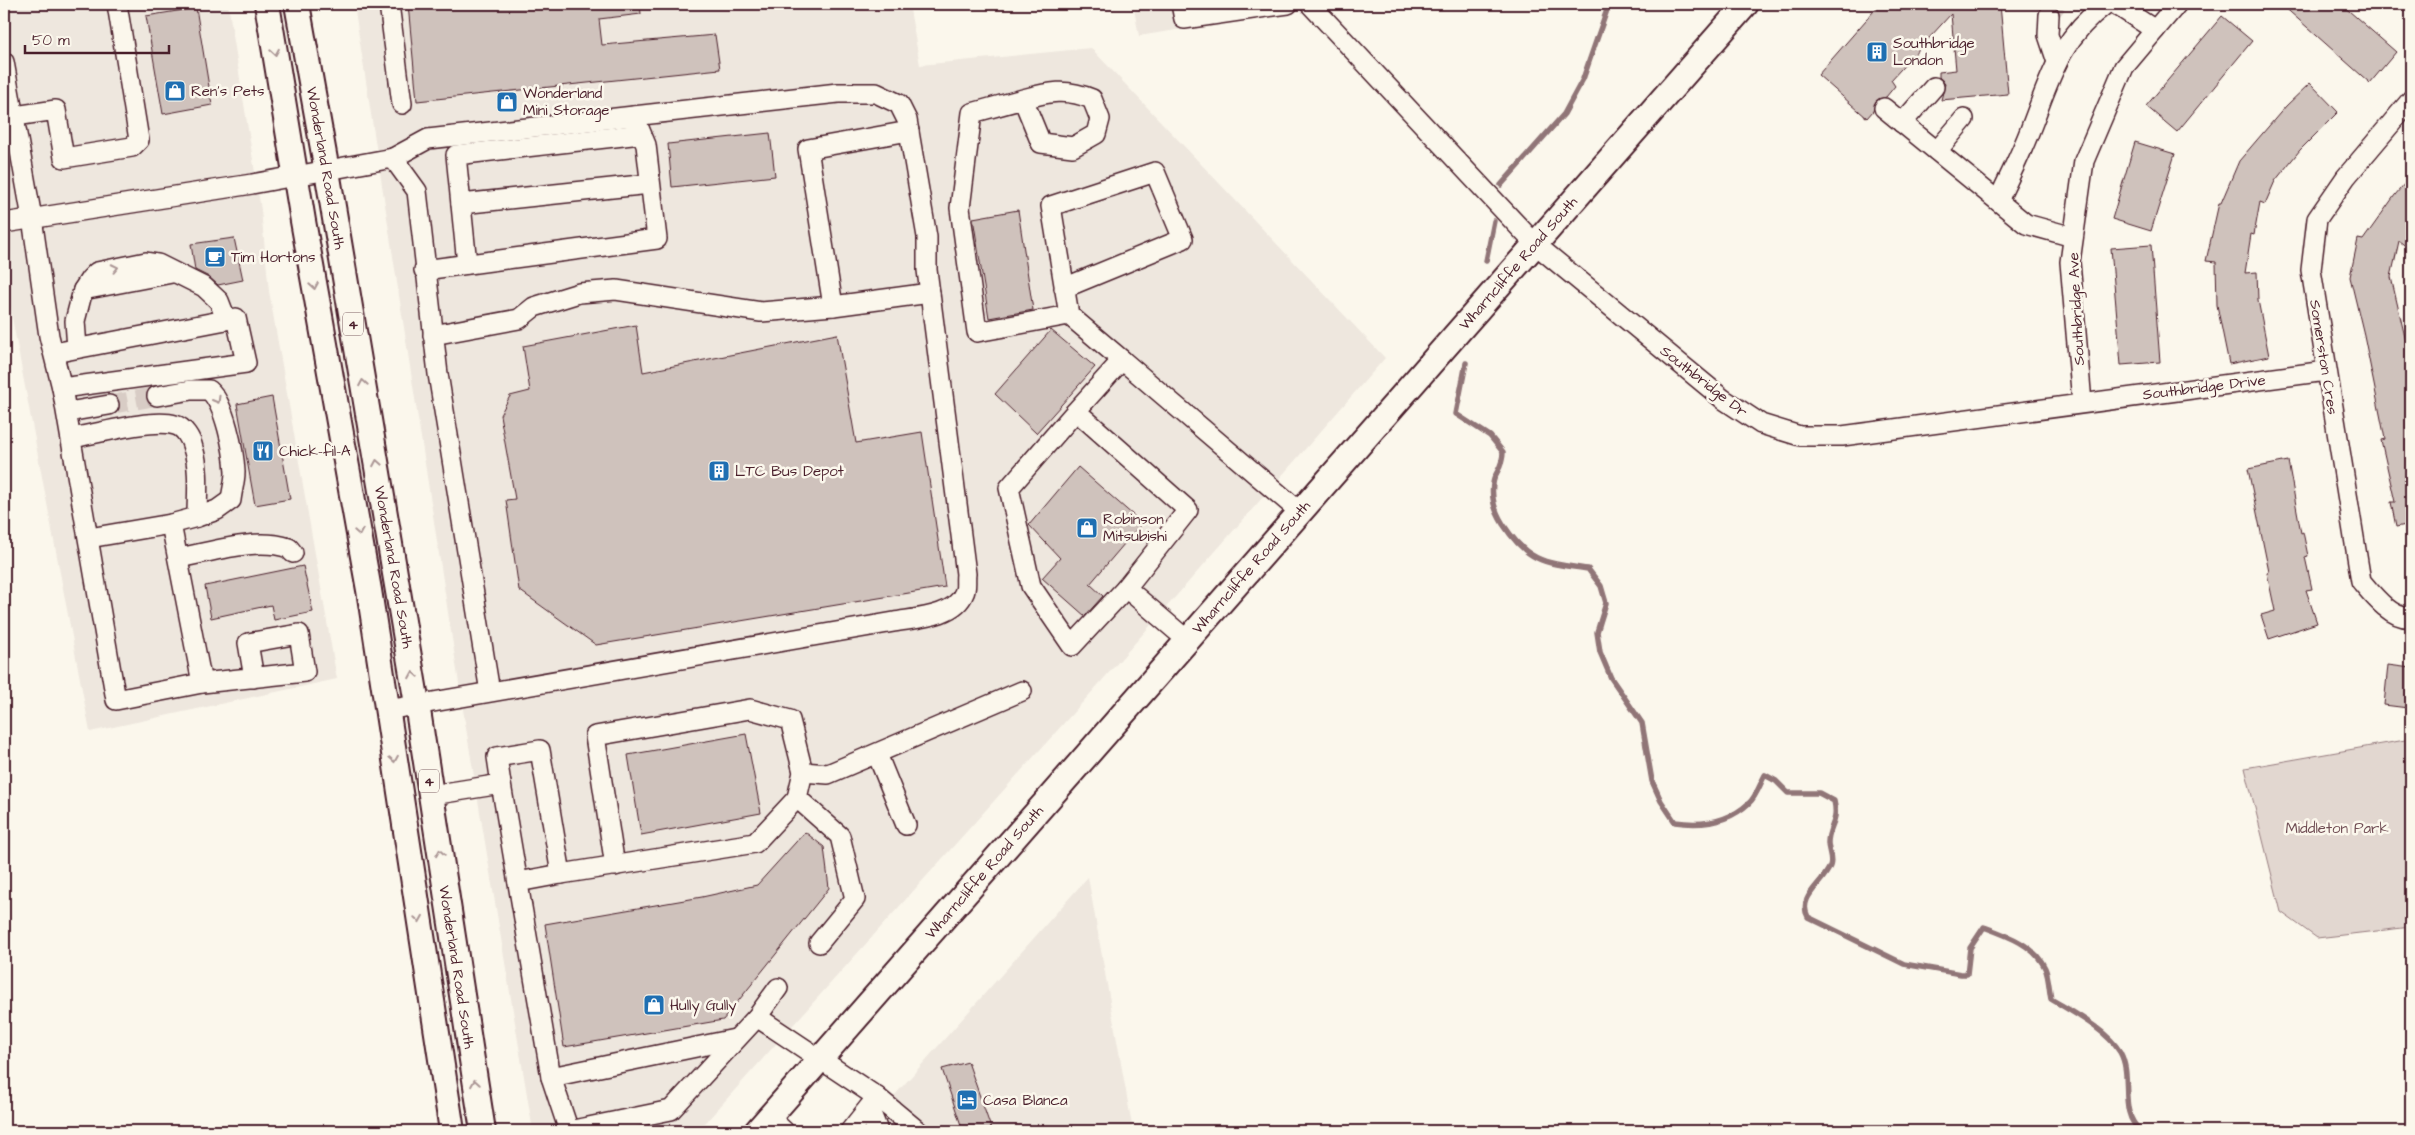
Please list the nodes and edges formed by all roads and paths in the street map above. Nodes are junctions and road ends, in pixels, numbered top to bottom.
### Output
1 (117, 4) edge
2 (267, 4) edge
3 (297, 4) edge
4 (390, 4) edge
5 (1181, 4) edge
6 (1288, 4) edge
7 (1310, 4) edge
8 (1746, 4) edge
9 (2106, 4) edge
10 (2115, 4) edge
11 (2176, 4) edge
12 (2049, 15) tunnel mouth
13 (2155, 30) junction
14 (4, 62) edge
15 (2057, 62) junction
16 (1934, 87) dead end
17 (1022, 99) dead end
18 (2411, 100) edge
19 (402, 104) dead end
20 (1884, 108) dead end
21 (14, 116) junction
22 (634, 116) junction
23 (1964, 119) dead end
24 (1902, 122) junction
25 (909, 131) junction
26 (641, 134) junction
27 (1937, 151) junction
28 (393, 158) junction
29 (327, 170) junction
30 (296, 176) junction
31 (650, 184) junction
32 (1998, 201) junction
33 (461, 204) junction
34 (32, 218) junction
35 (4, 223) edge
36 (2073, 237) junction
37 (1535, 244) junction
38 (467, 264) junction
39 (424, 270) junction
40 (1064, 288) junction
41 (930, 293) junction
42 (833, 306) junction
43 (1069, 316) junction
44 (226, 319) junction
45 (433, 335) junction
46 (77, 348) junction
47 (54, 353) junction
48 (1122, 360) junction
49 (2326, 372) junction
50 (62, 388) junction
51 (157, 396) tunnel mouth
52 (2082, 403) junction
53 (109, 405) tunnel mouth
54 (1076, 411) junction
55 (68, 412) junction
56 (72, 438) junction
57 (1300, 512) junction
58 (197, 517) junction
59 (171, 524) junction
60 (89, 538) junction
61 (292, 553) dead end
62 (178, 558) junction
63 (1126, 588) junction
64 (2411, 617) edge
65 (1187, 640) junction
66 (254, 678) dead end
67 (202, 683) junction
68 (1022, 691) dead end
69 (490, 692) junction
70 (417, 704) junction
71 (387, 710) junction
72 (876, 754) junction
73 (803, 772) junction
74 (501, 784) junction
75 (432, 795) junction
76 (797, 798) junction
77 (906, 825) dead end
78 (616, 866) junction
79 (561, 874) junction
80 (518, 882) junction
81 (819, 943) dead end
82 (778, 988) dead end
83 (756, 1017) junction
84 (735, 1039) junction
85 (821, 1058) junction
86 (552, 1076) junction
87 (873, 1102) junction
88 (770, 1126) edge
89 (452, 1131) edge
90 (483, 1131) edge
91 (569, 1131) edge
92 (850, 1131) edge
93 (874, 1131) edge
94 (918, 1131) edge

1 - 21 street
2 -> 30 main road, Wonderland Road South / 4
3 - 29 main road, Wonderland Road South / 4
4 - 19 street
5 - 6 street
7 - 37 street, Southbridge Dr
8 - 37 main road, Wharncliffe Road South
9 - 15 street
10 - 13 street
11 - 13 street, Southbridge Ave
12 - 15 street
13 - 36 street, Southbridge Ave
14 - 21 street
15 - 32 street
16 - 24 street
17 - 43 street
18 - 49 street, Somerston Cres
20 - 24 street
21 - 34 street
22 - 25 street
22 - 26 street
22 - 28 street
23 - 27 street
24 - 27 street
25 - 41 street
25 - 42 street
26 - 31 street
26 - 33 street
27 - 32 street
28 - 29 street
28 - 39 street
29 - 30 street
70 -> 29 main road, Wonderland Road South / 4
30 - 34 street
30 -> 71 main road, Wonderland Road South / 4
31 - 33 street
31 - 38 street
32 - 36 street
33 - 38 street
34 - 35 street
34 - 47 street
36 - 52 street, Southbridge Ave
37 - 52 street, Southbridge Dr
37 - 57 main road, Wharncliffe Road South
38 - 39 street
39 - 45 street
40 - 40 street
40 - 43 street
41 - 42 street
41 - 69 street
42 - 45 street
43 - 48 street
44 - 46 street
46 -> 44 street
44 - 50 street
45 - 69 street
46 - 47 street
47 - 50 street
48 - 54 street
48 - 57 street
49 - 52 street, Southbridge Drive
49 - 64 street, Somerston Cres
50 - 55 street
51 -> 58 street
53 - 55 street
54 - 63 street
54 - 63 street
55 - 56 street
56 - 58 street
56 - 60 street
57 - 65 main road, Wharncliffe Road South
58 - 59 street
59 - 60 street
59 - 62 street
60 - 67 street
61 - 62 street
62 - 67 street
63 - 65 street
65 - 85 main road, Wharncliffe Road South
66 - 67 street
68 - 72 street
69 - 70 street
70 - 71 street
70 - 75 main road, Wonderland Road South / 4
71 -> 89 main road, Wonderland Road South / 4
72 - 73 street
72 - 77 street
73 - 76 street
73 - 78 street
74 - 75 street
74 - 79 street
74 - 80 street
90 -> 75 main road, Wonderland Road South / 4
76 - 78 street
76 - 81 street
78 - 79 street
79 - 80 street
80 - 86 street
82 - 83 street
83 - 84 street
83 - 85 street
84 - 86 street
84 - 91 street
85 - 87 street
85 - 88 main road, Wharncliffe Road South
86 - 91 street
87 - 92 street
87 - 93 street
87 - 94 street

